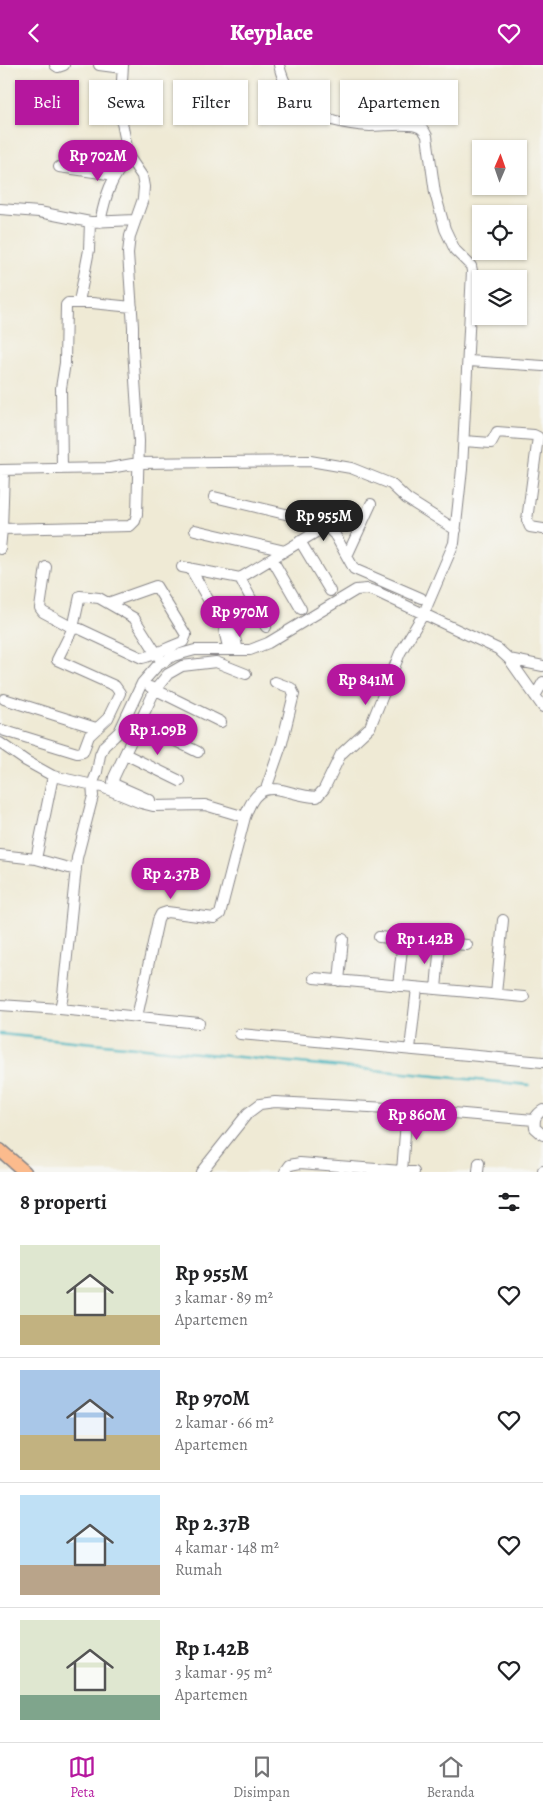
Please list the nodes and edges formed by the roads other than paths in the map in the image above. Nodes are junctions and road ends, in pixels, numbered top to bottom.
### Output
1 (56, 65) edge
2 (64, 65) edge
3 (99, 65) edge
4 (279, 65) edge
5 (123, 67) edge
6 (129, 157) junction
7 (59, 167) dead end
8 (115, 175) junction
9 (0, 209) edge
10 (134, 220) junction
11 (95, 222) junction
12 (79, 303) junction
13 (132, 307) junction
14 (469, 361) junction
15 (543, 366) edge
16 (464, 441) junction
17 (138, 463) junction
18 (62, 469) junction
19 (2, 471) edge
20 (214, 497) dead end
21 (371, 504) dead end
22 (334, 507) dead end
23 (326, 526) junction
24 (2, 529) junction
25 (543, 529) edge
26 (195, 530) dead end
27 (456, 530) junction
28 (300, 541) junction
29 (0, 549) edge
30 (285, 551) junction
31 (347, 556) junction
32 (272, 559) junction
33 (46, 567) dead end
34 (240, 578) junction
35 (330, 591) dead end
36 (421, 598) dead end
37 (108, 603) junction
38 (301, 609) dead end
39 (424, 613) junction
40 (266, 627) dead end
41 (73, 628) junction
42 (232, 650) junction
43 (156, 652) junction
44 (509, 659) junction
45 (162, 663) junction
46 (543, 666) edge
47 (246, 674) dead end
48 (275, 682) dead end
49 (543, 682) edge
50 (142, 683) junction
51 (155, 690) junction
52 (535, 696) junction
53 (4, 699) dead end
54 (543, 707) edge
55 (221, 722) dead end
56 (139, 723) junction
57 (96, 728) junction
58 (2, 730) dead end
59 (0, 743) edge
60 (198, 752) dead end
61 (124, 754) junction
62 (53, 776) junction
63 (180, 781) dead end
64 (92, 785) junction
65 (266, 789) junction
66 (150, 800) dead end
67 (244, 817) junction
68 (0, 855) edge
69 (36, 859) junction
70 (76, 870) junction
71 (503, 920) dead end
72 (379, 937) dead end
73 (343, 939) dead end
74 (403, 939) junction
75 (440, 943) junction
76 (467, 945) dead end
77 (314, 979) dead end
78 (339, 981) junction
79 (398, 986) junction
80 (417, 987) junction
81 (436, 989) junction
82 (496, 994) junction
83 (524, 997) dead end
84 (0, 1005) edge
85 (60, 1009) junction
86 (137, 1017) junction
87 (199, 1023) dead end
88 (240, 1034) dead end
89 (410, 1049) junction
90 (543, 1062) edge
91 (406, 1109) junction
92 (543, 1110) edge
93 (534, 1120) junction
94 (543, 1135) edge
95 (0, 1150) edge
96 (353, 1169) edge
97 (23, 1171) edge
98 (402, 1171) edge
99 (201, 1172) edge
100 (284, 1172) edge
101 (414, 1172) edge

1 - 2 street
3 - 5 street
4 - 14 street
5 - 6 street
6 - 8 street
6 - 10 street
7 - 8 street
8 - 11 street
9 - 11 street
10 - 11 street
10 - 13 street
11 - 12 street
12 - 13 street
12 - 18 street
13 - 17 street
14 - 15 street
14 - 16 street
16 - 25 street
16 - 27 street
17 - 18 street
17 - 24 street
17 - 27 street
18 - 19 street
19 - 24 street
20 - 23 street
21 - 31 street
22 - 23 street
23 - 28 street
23 - 31 street
24 - 29 street
26 - 30 street
27 - 39 street
28 - 30 street
28 - 35 street
30 - 32 street
31 - 36 street
32 - 34 street
32 - 38 street
33 - 41 street
34 - 40 street
34 - 42 street
37 - 41 street
37 - 43 street
37 - 43 street
39 - 42 street
39 - 44 street
39 - 65 street
41 - 43 street
41 - 57 street
42 - 45 street
43 - 45 street
44 - 46 street
44 - 52 street
45 - 50 street
47 - 51 street
48 - 65 street
49 - 52 street
50 - 51 street
50 - 64 street
51 - 55 street
51 - 56 street
52 - 54 street
53 - 57 street
56 - 60 street
56 - 61 street
57 - 58 street
59 - 62 street
61 - 63 street
61 - 66 street
62 - 64 street
62 - 69 street
64 - 67 street
64 - 70 street
65 - 67 street
67 - 86 street
68 - 69 street
69 - 70 street
70 - 85 street
71 - 82 street
72 - 74 street
73 - 78 street
74 - 75 street
74 - 79 street
75 - 76 street
75 - 81 street
77 - 78 street
78 - 79 street
79 - 80 street
80 - 81 street
80 - 89 street
81 - 82 street
82 - 83 street
84 - 85 street
85 - 86 street
86 - 87 street
88 - 89 street
89 - 90 street
91 - 93 street
91 - 98 street
91 - 99 street
92 - 93 street
93 - 94 street
95 - 97 main road
96 - 98 street
96 - 100 street
98 - 101 street

